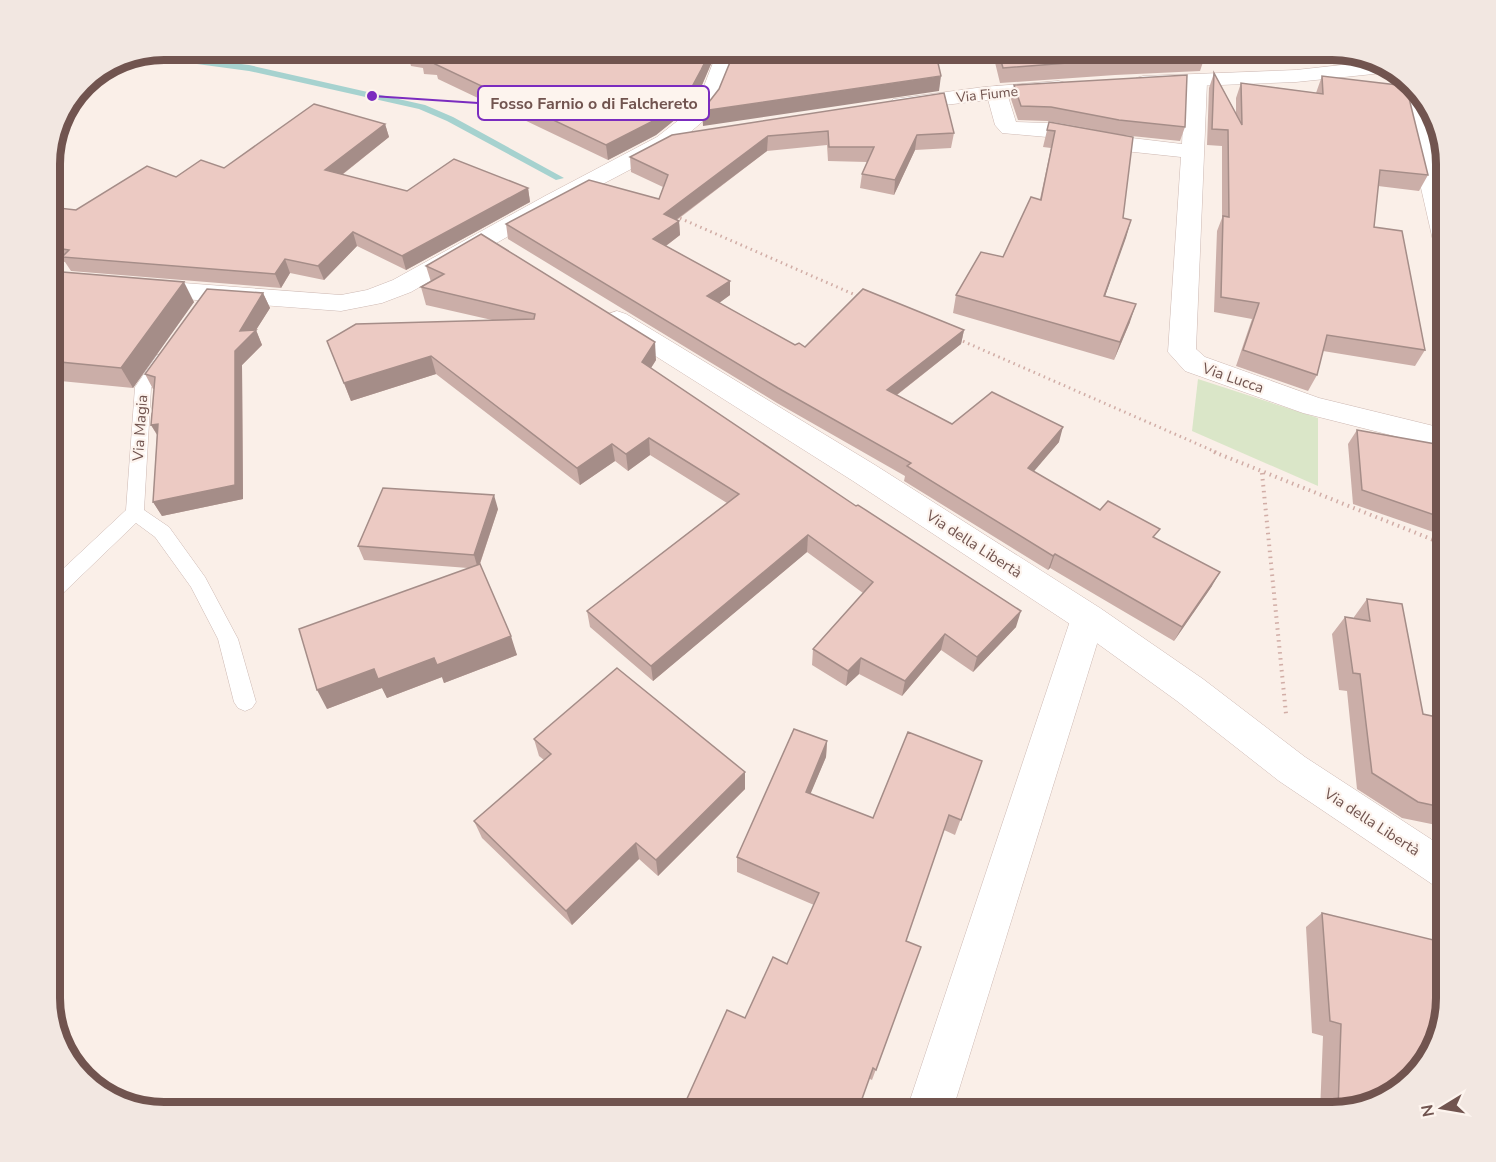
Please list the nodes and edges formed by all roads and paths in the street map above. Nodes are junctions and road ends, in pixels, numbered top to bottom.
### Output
1 (724, 60) edge
2 (1370, 68) edge
3 (1196, 82) junction
4 (1126, 83) edge
5 (1079, 86) edge
6 (997, 92) junction
7 (1410, 95) edge
8 (880, 107) edge
9 (706, 133) edge
10 (665, 142) junction
11 (1193, 152) junction
12 (1436, 203) edge
13 (670, 214) edge
14 (486, 239) junction
15 (516, 257) edge
16 (118, 285) edge
17 (863, 298) edge
18 (595, 307) edge
19 (950, 336) edge
20 (170, 349) edge
21 (1436, 437) edge
22 (1262, 473) junction
23 (135, 513) junction
24 (1436, 541) edge
25 (60, 583) edge
26 (1089, 618) junction
27 (245, 702) dead end
28 (1292, 769) junction
29 (1436, 864) edge
30 (933, 1102) edge

1 - 10 street
2 - 3 street
3 - 4 street
3 - 11 street, Via Lucca
5 - 6 street, Via Fiume
6 - 8 street, Via Fiume
6 - 11 street
7 - 12 street
9 - 10 street
10 - 14 street
11 - 21 street, Via Lucca
13 - 17 path
14 - 15 street
14 - 16 street
18 - 26 street, Via della Libertà
19 - 22 path
20 - 23 lane, Via Magia
22 - 24 path
22 - 28 path
23 - 25 lane
23 - 27 lane
26 - 28 street, Via della Libertà
26 - 30 street
28 - 29 street, Via della Libertà

